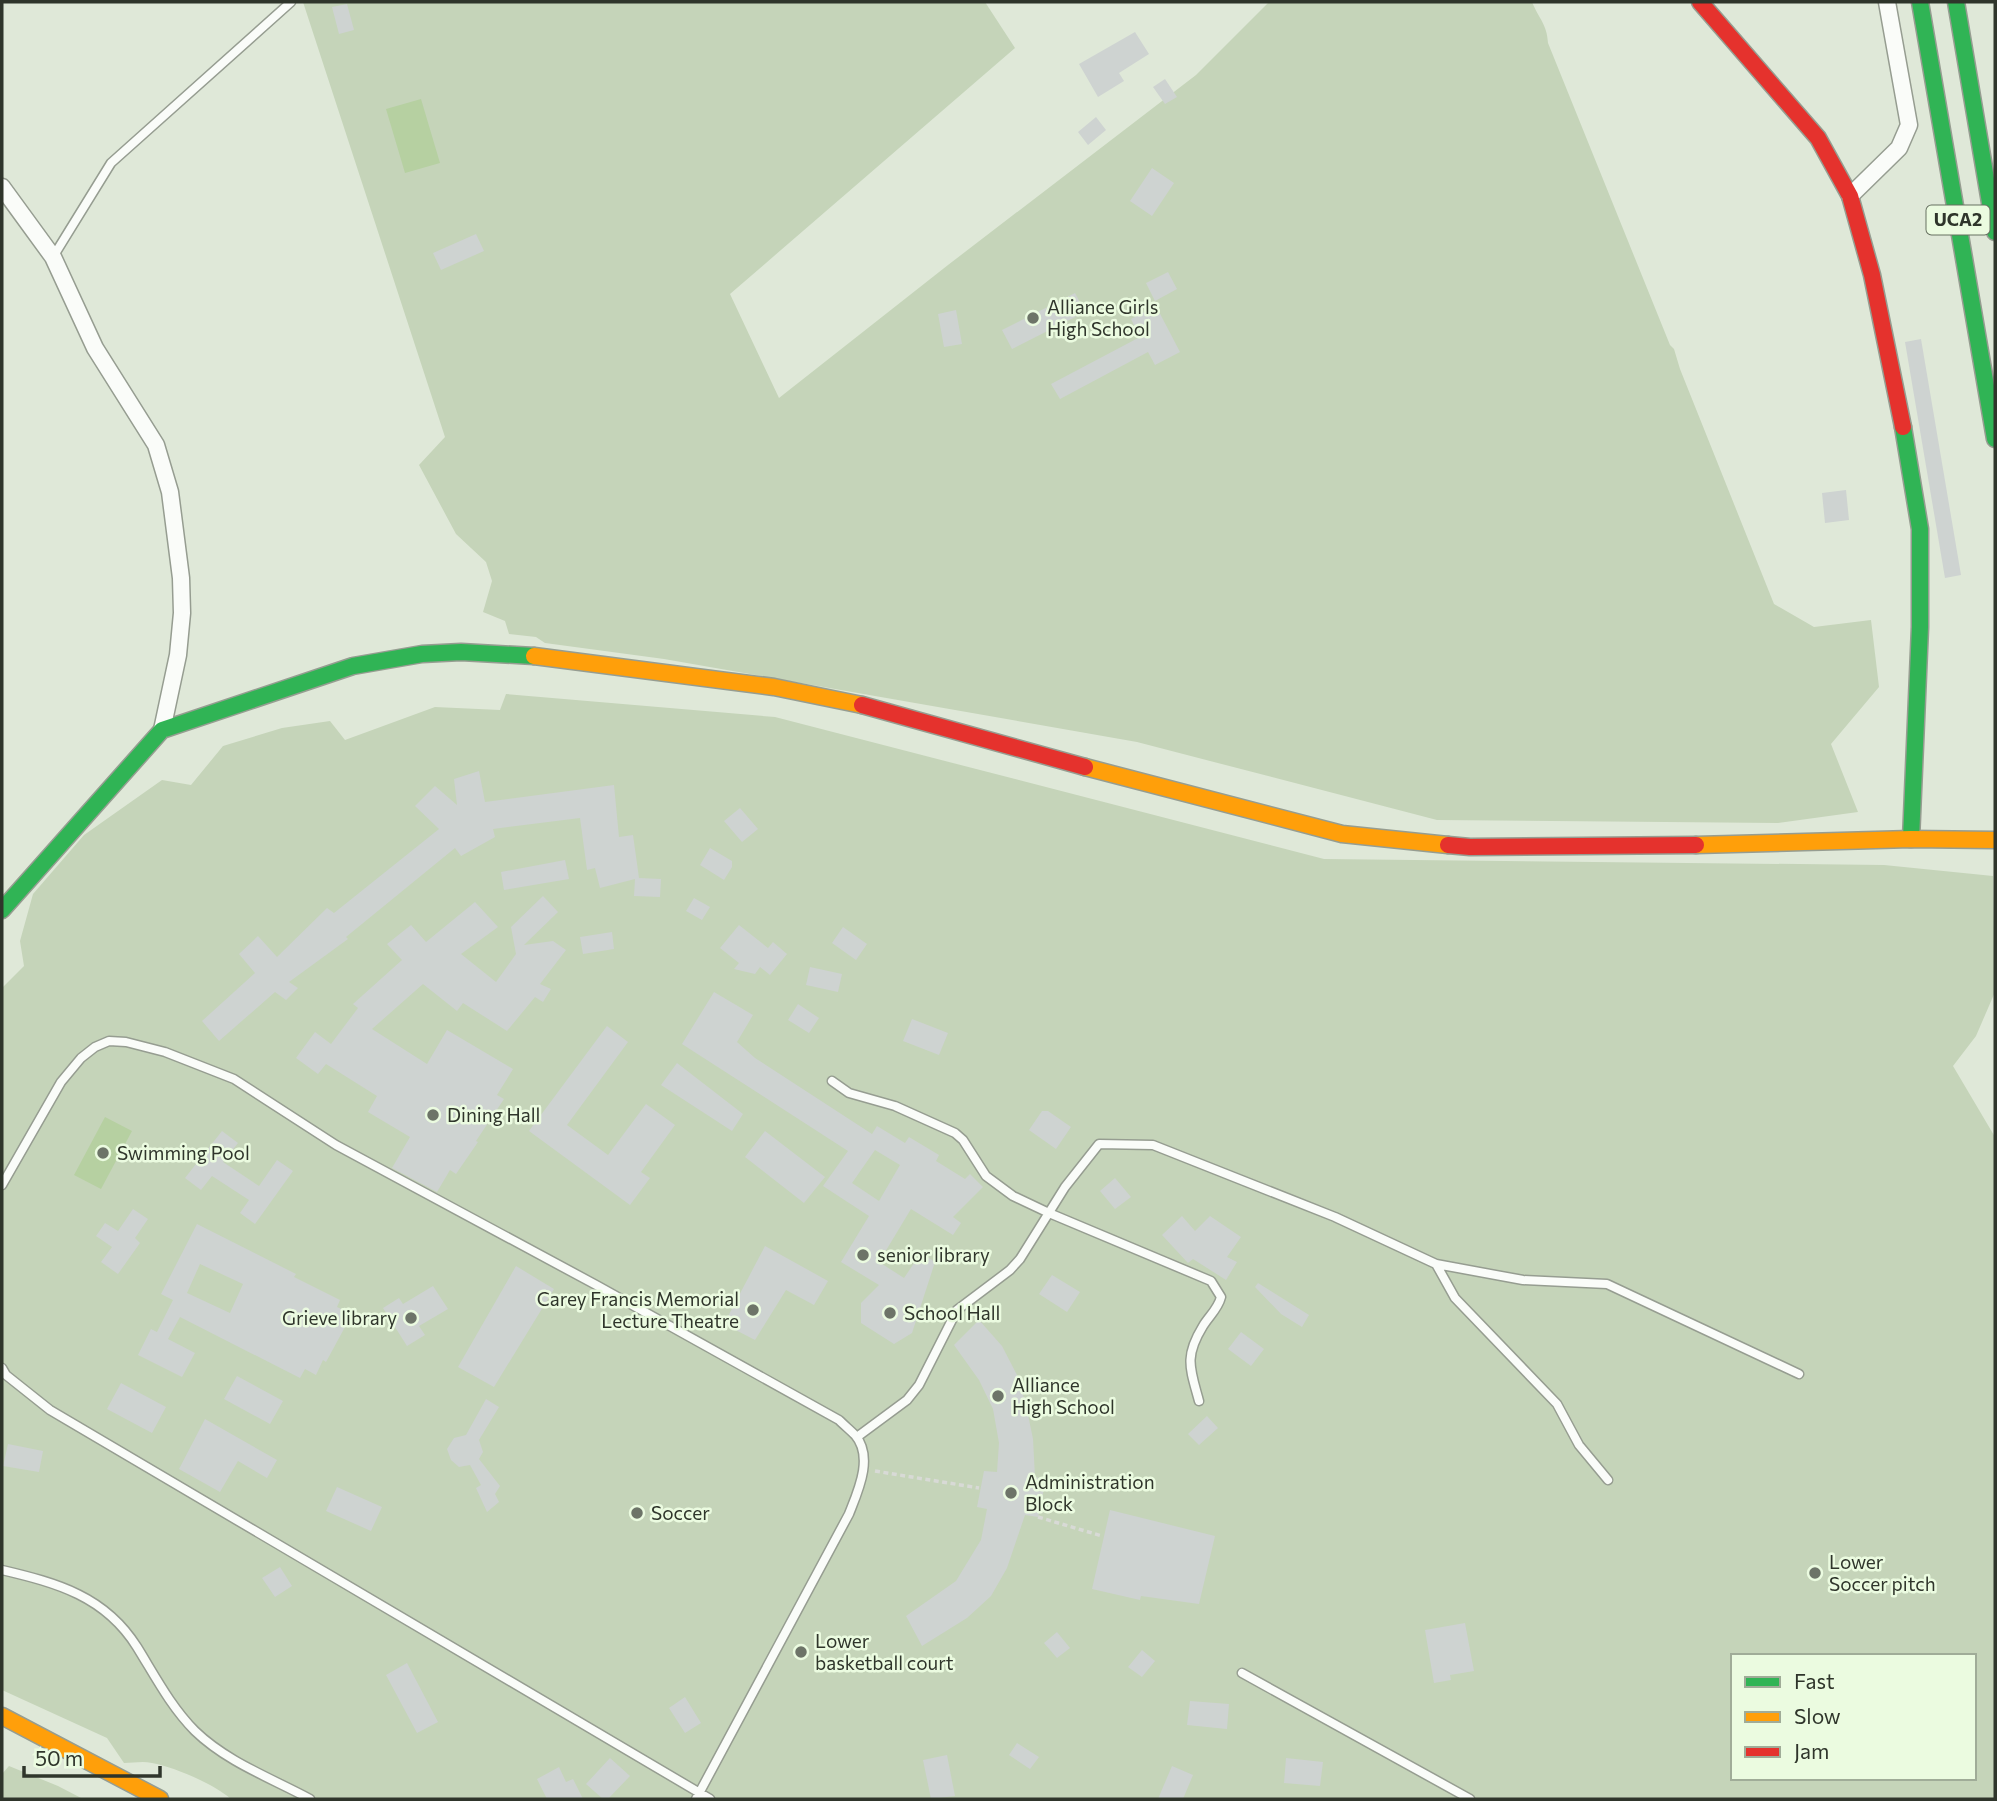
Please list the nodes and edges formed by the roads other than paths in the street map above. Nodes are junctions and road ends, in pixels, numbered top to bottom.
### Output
1 (291, 2) edge
2 (1700, 2) edge
3 (1888, 2) edge
4 (1920, 2) edge
5 (1956, 2) edge
6 (2, 187) edge
7 (1850, 196) junction
8 (1995, 232) edge
9 (53, 257) junction
10 (1995, 439) edge
11 (162, 730) junction
12 (1911, 839) junction
13 (1995, 840) edge
14 (2, 910) edge
15 (832, 1081) dead end
16 (2, 1185) edge
17 (1049, 1213) junction
18 (1436, 1264) junction
19 (2, 1368) edge
20 (1799, 1374) dead end
21 (1199, 1401) dead end
22 (857, 1437) junction
23 (1608, 1480) dead end
24 (2, 1570) edge
25 (1242, 1673) dead end
26 (2, 1716) edge
27 (698, 1796) edge
28 (160, 1799) edge
29 (310, 1799) edge
30 (709, 1799) edge
31 (1470, 1799) edge

1 - 9 lane
2 - 7 main road
3 - 7 street
4 - 10 main road, UCA2
5 - 8 main road, UCA2
6 - 9 street
7 - 12 main road
9 - 11 street
11 - 12 main road
11 - 14 main road
12 - 13 main road
15 - 17 lane
16 - 22 lane
17 - 18 lane
17 - 21 lane
17 - 22 lane
18 - 20 lane
18 - 23 lane
19 - 27 lane
22 - 27 lane
24 - 29 lane
25 - 31 lane
26 - 28 main road
27 - 30 lane

